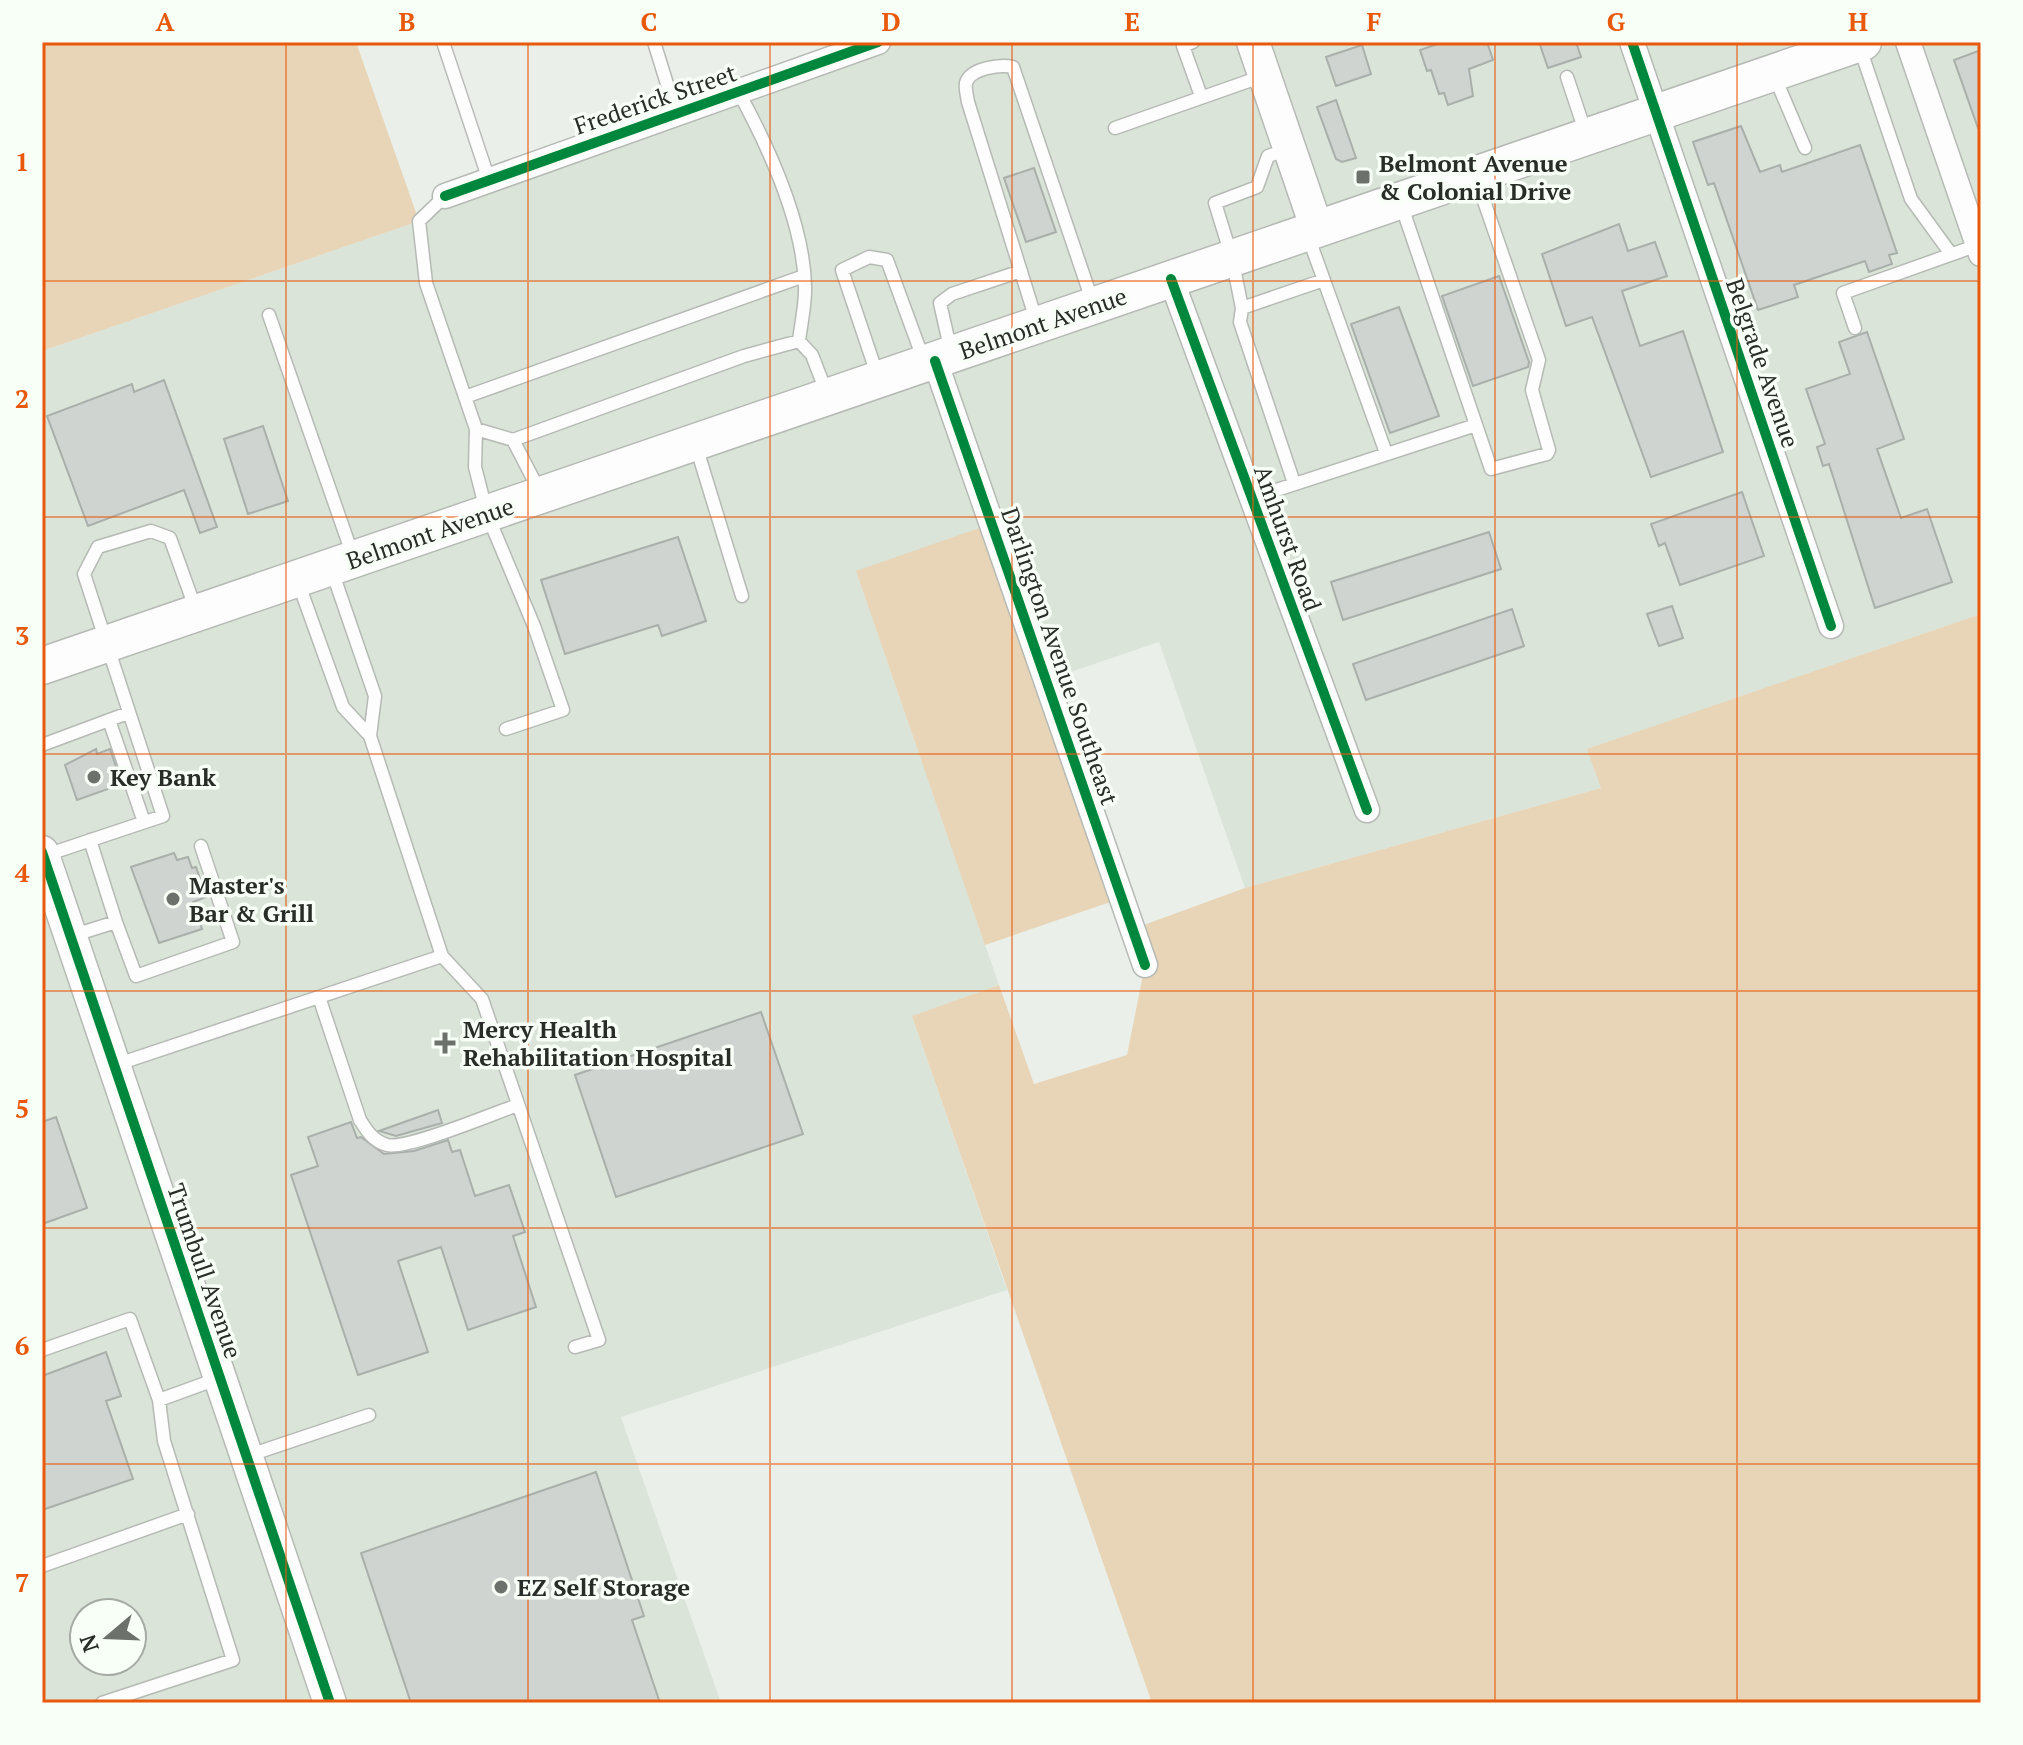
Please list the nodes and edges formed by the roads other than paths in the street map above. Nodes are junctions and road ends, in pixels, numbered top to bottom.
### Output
1 (443, 42) edge
2 (654, 42) edge
3 (878, 42) edge
4 (1193, 42) edge
5 (1253, 42) edge
6 (1632, 42) edge
7 (1908, 42) edge
8 (1849, 44) edge
9 (832, 50) edge
10 (1773, 72) junction
11 (1265, 75) junction
12 (1567, 77) dead end
13 (738, 91) junction
14 (1201, 96) junction
15 (676, 113) junction
16 (1656, 113) junction
17 (1115, 128) dead end
18 (1586, 137) junction
19 (1291, 148) junction
20 (1805, 148) dead end
21 (1475, 175) junction
22 (489, 180) junction
23 (445, 196) joint
24 (1400, 201) junction
25 (1312, 231) junction
26 (1980, 250) edge
27 (1951, 254) junction
28 (1232, 258) junction
29 (1021, 271) junction
30 (804, 276) junction
31 (1171, 279) junction
32 (1324, 280) junction
33 (1094, 306) junction
34 (1242, 308) junction
35 (269, 315) dead end
36 (1038, 325) junction
37 (1855, 328) dead end
38 (799, 341) junction
39 (937, 360) junction
40 (879, 380) junction
41 (465, 397) junction
42 (828, 397) junction
43 (1476, 425) junction
44 (476, 429) junction
45 (513, 440) junction
46 (695, 443) junction
47 (1386, 453) junction
48 (1294, 483) junction
49 (542, 495) junction
50 (1252, 498) junction
51 (487, 514) junction
52 (327, 569) junction
53 (742, 596) dead end
54 (197, 613) junction
55 (1831, 626) dead end
56 (105, 645) junction
57 (42, 666) edge
58 (128, 713) junction
59 (109, 720) junction
60 (506, 729) dead end
61 (370, 736) junction
62 (42, 745) edge
63 (1367, 810) dead end
64 (144, 822) junction
65 (90, 840) junction
66 (201, 846) dead end
67 (42, 854) edge
68 (116, 922) junction
69 (71, 936) junction
70 (442, 956) junction
71 (1145, 965) dead end
72 (319, 997) junction
73 (114, 1065) junction
74 (518, 1105) junction
75 (575, 1347) dead end
76 (42, 1350) edge
77 (220, 1378) junction
78 (159, 1400) junction
79 (369, 1415) dead end
80 (247, 1456) junction
81 (188, 1514) junction
82 (42, 1566) edge
83 (102, 1703) edge
84 (330, 1703) edge

1 - 22 lane
2 - 15 lane
3 - 9 street, Frederick Street
4 - 14 lane
5 - 11 street
6 - 16 street, Belgrade Avenue
7 - 26 street
8 - 10 main road, Belmont Avenue
8 - 27 lane
9 - 13 street, Frederick Street
10 - 16 main road, Belmont Avenue
10 - 20 lane
11 - 14 lane
11 - 19 street
12 - 18 lane
13 - 15 street, Frederick Street
13 - 30 lane
14 - 17 lane
15 - 22 street, Frederick Street
16 - 18 main road, Belmont Avenue
16 - 55 street, Belgrade Avenue
18 - 21 main road, Belmont Avenue
19 - 25 street
19 - 28 lane
21 - 24 main road, Belmont Avenue
21 - 43 lane
22 - 23 street, Frederick Street
23 - 41 lane
24 - 25 main road, Belmont Avenue
24 - 43 lane
25 - 28 main road, Belmont Avenue
25 - 32 lane
26 - 27 lane
27 - 37 lane
28 - 31 main road, Belmont Avenue
28 - 34 lane
29 - 33 lane
29 - 36 lane
29 - 39 lane
30 - 38 lane
30 - 41 lane
31 - 33 main road, Belmont Avenue
31 - 50 street, Amhurst Road
32 - 34 lane
32 - 47 lane
33 - 36 main road, Belmont Avenue
34 - 48 lane
35 - 52 lane
36 - 39 main road, Belmont Avenue
38 - 42 lane
38 - 45 lane
39 - 40 main road, Belmont Avenue
39 - 40 lane
39 - 71 street, Darlington Avenue Southeast
40 - 42 main road, Belmont Avenue
41 - 44 lane
42 - 46 main road, Belmont Avenue
43 - 47 lane
44 - 45 lane
44 - 51 lane
45 - 49 lane
46 - 49 main road, Belmont Avenue
46 - 53 lane
47 - 48 lane
48 - 50 lane
49 - 51 main road, Belmont Avenue
50 - 63 street, Amhurst Road
51 - 52 main road, Belmont Avenue
51 - 60 lane
52 - 54 main road, Belmont Avenue
52 - 61 lane
52 - 61 lane
54 - 56 main road, Belmont Avenue
54 - 56 lane
56 - 57 main road, Belmont Avenue
56 - 58 lane
58 - 59 lane
58 - 64 lane
59 - 62 lane
59 - 64 lane
61 - 70 lane
64 - 65 lane
65 - 67 lane
65 - 68 lane
66 - 68 lane
67 - 69 street, Trumbull Avenue
68 - 69 lane
69 - 73 street, Trumbull Avenue
70 - 72 lane
70 - 74 lane
72 - 73 lane
72 - 74 lane
73 - 77 street, Trumbull Avenue
74 - 75 lane
76 - 78 lane
77 - 78 lane
77 - 80 street, Trumbull Avenue
78 - 81 lane
79 - 80 lane
80 - 84 street, Trumbull Avenue
81 - 82 lane
81 - 83 lane

